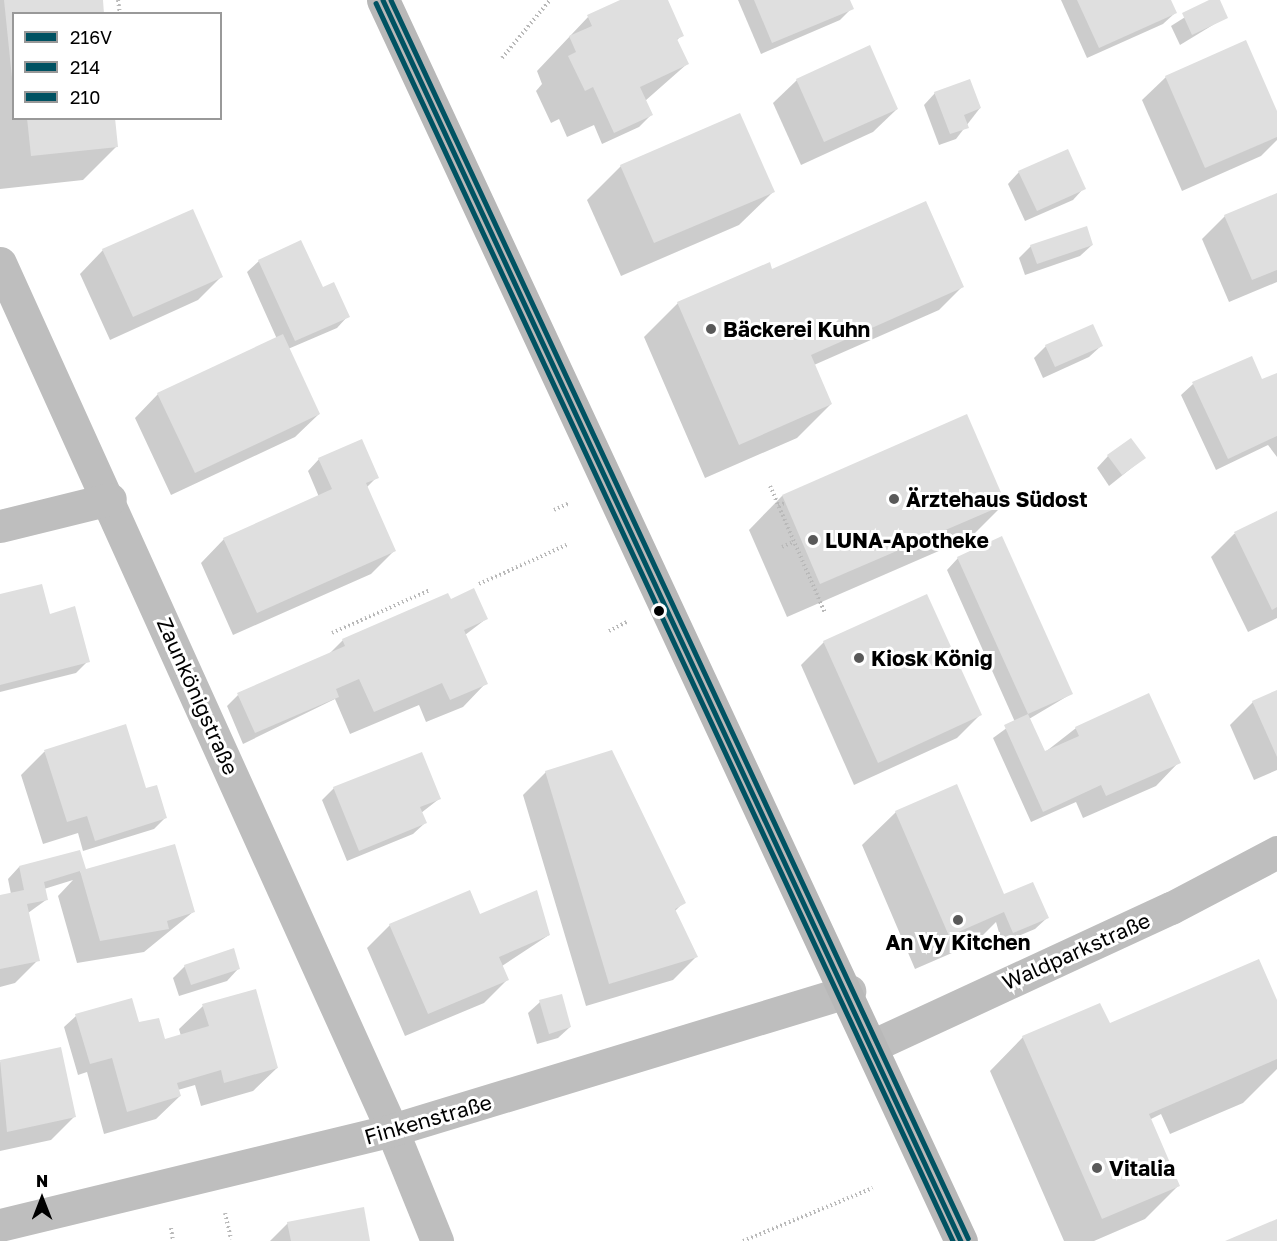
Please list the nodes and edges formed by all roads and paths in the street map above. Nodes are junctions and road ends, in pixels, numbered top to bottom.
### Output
1 (383, 0) edge
2 (550, 0) edge
3 (502, 58) dead end
4 (0, 263) edge
5 (770, 486) dead end
6 (579, 498) dead end
7 (110, 499) junction
8 (785, 503) dead end
9 (778, 506) junction
10 (554, 510) dead end
11 (0, 526) edge
12 (794, 542) junction
13 (569, 544) dead end
14 (782, 547) dead end
15 (479, 584) dead end
16 (430, 590) dead end
17 (825, 613) dead end
18 (636, 618) dead end
19 (609, 631) dead end
20 (332, 633) dead end
21 (1277, 852) edge
22 (849, 991) junction
23 (874, 1045) junction
24 (392, 1130) junction
25 (873, 1188) dead end
26 (224, 1208) dead end
27 (169, 1220) dead end
28 (0, 1225) edge
29 (231, 1239) dead end
30 (174, 1241) edge
31 (436, 1241) edge
32 (743, 1241) edge
33 (961, 1241) edge

1 - 22 main road
2 - 3 path
4 - 7 street, Zaunkönigstraße
5 - 9 path
6 - 10 path
7 - 11 street
7 - 24 street, Zaunkönigstraße
8 - 9 path
9 - 12 path
12 - 14 path
12 - 17 path
13 - 15 path
16 - 20 path
18 - 19 path
21 - 23 street, Waldparkstraße
22 - 23 main road
22 - 24 street, Finkenstraße
23 - 33 main road
24 - 28 street, Finkenstraße
24 - 31 street, Zaunkönigstraße
25 - 32 path
26 - 29 path
27 - 30 path

